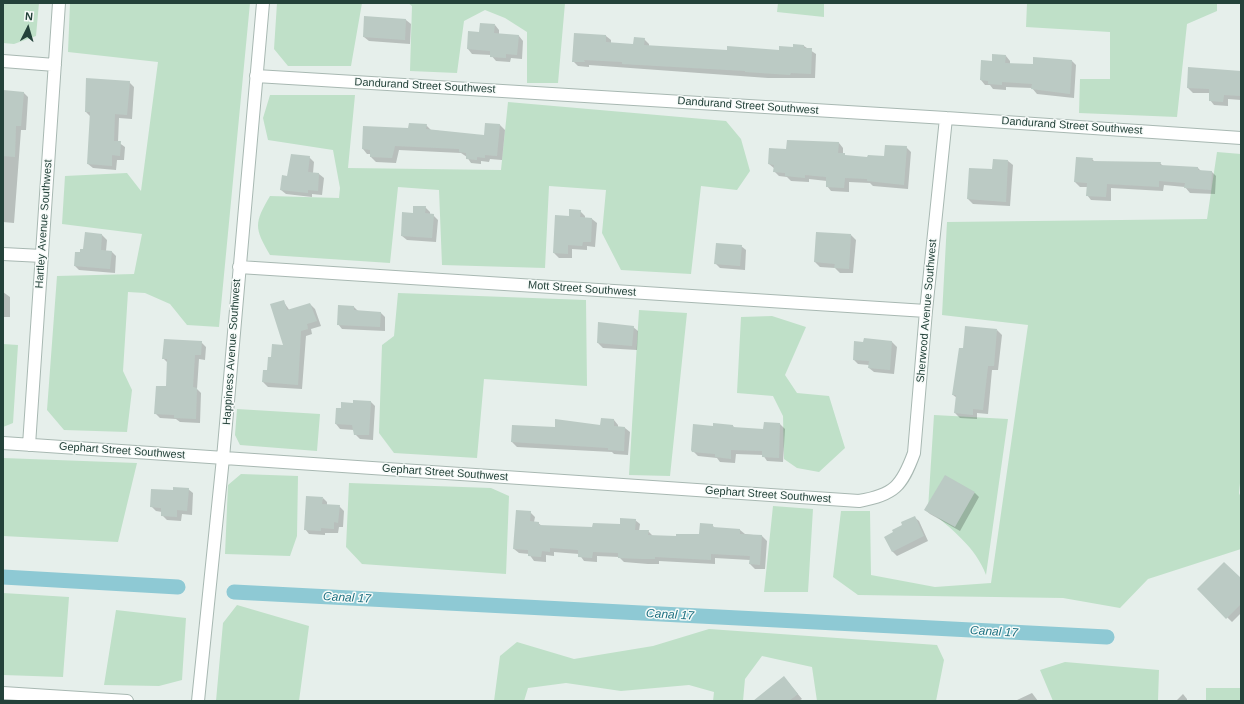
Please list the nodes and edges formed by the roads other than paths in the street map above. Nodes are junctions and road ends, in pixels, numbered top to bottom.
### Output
1 (58, 3) edge
2 (263, 3) edge
3 (3, 61) edge
4 (55, 65) junction
5 (256, 76) junction
6 (946, 118) junction
7 (1241, 138) edge
8 (3, 254) edge
9 (42, 256) junction
10 (239, 266) junction
11 (926, 311) junction
12 (3, 443) edge
13 (29, 445) junction
14 (224, 458) junction
15 (886, 494) joint
16 (3, 693) edge
17 (127, 701) edge
18 (198, 701) edge

1 - 4 street, Hartley Avenue Southwest
2 - 5 street, Happiness Avenue Southwest
3 - 4 street
4 - 9 street, Hartley Avenue Southwest
5 - 6 street, Dandurand Street Southwest
5 - 10 street, Happiness Avenue Southwest
6 - 7 street, Dandurand Street Southwest
6 - 11 street, Sherwood Avenue Southwest
8 - 9 street
9 - 13 street, Hartley Avenue Southwest
10 - 11 street, Mott Street Southwest
10 - 14 street, Happiness Avenue Southwest
11 - 15 street, Sherwood Avenue Southwest
12 - 13 street, Gephart Street Southwest
13 - 14 street, Gephart Street Southwest
14 - 15 street, Gephart Street Southwest
14 - 18 street, Happiness Avenue Southwest
16 - 17 street

